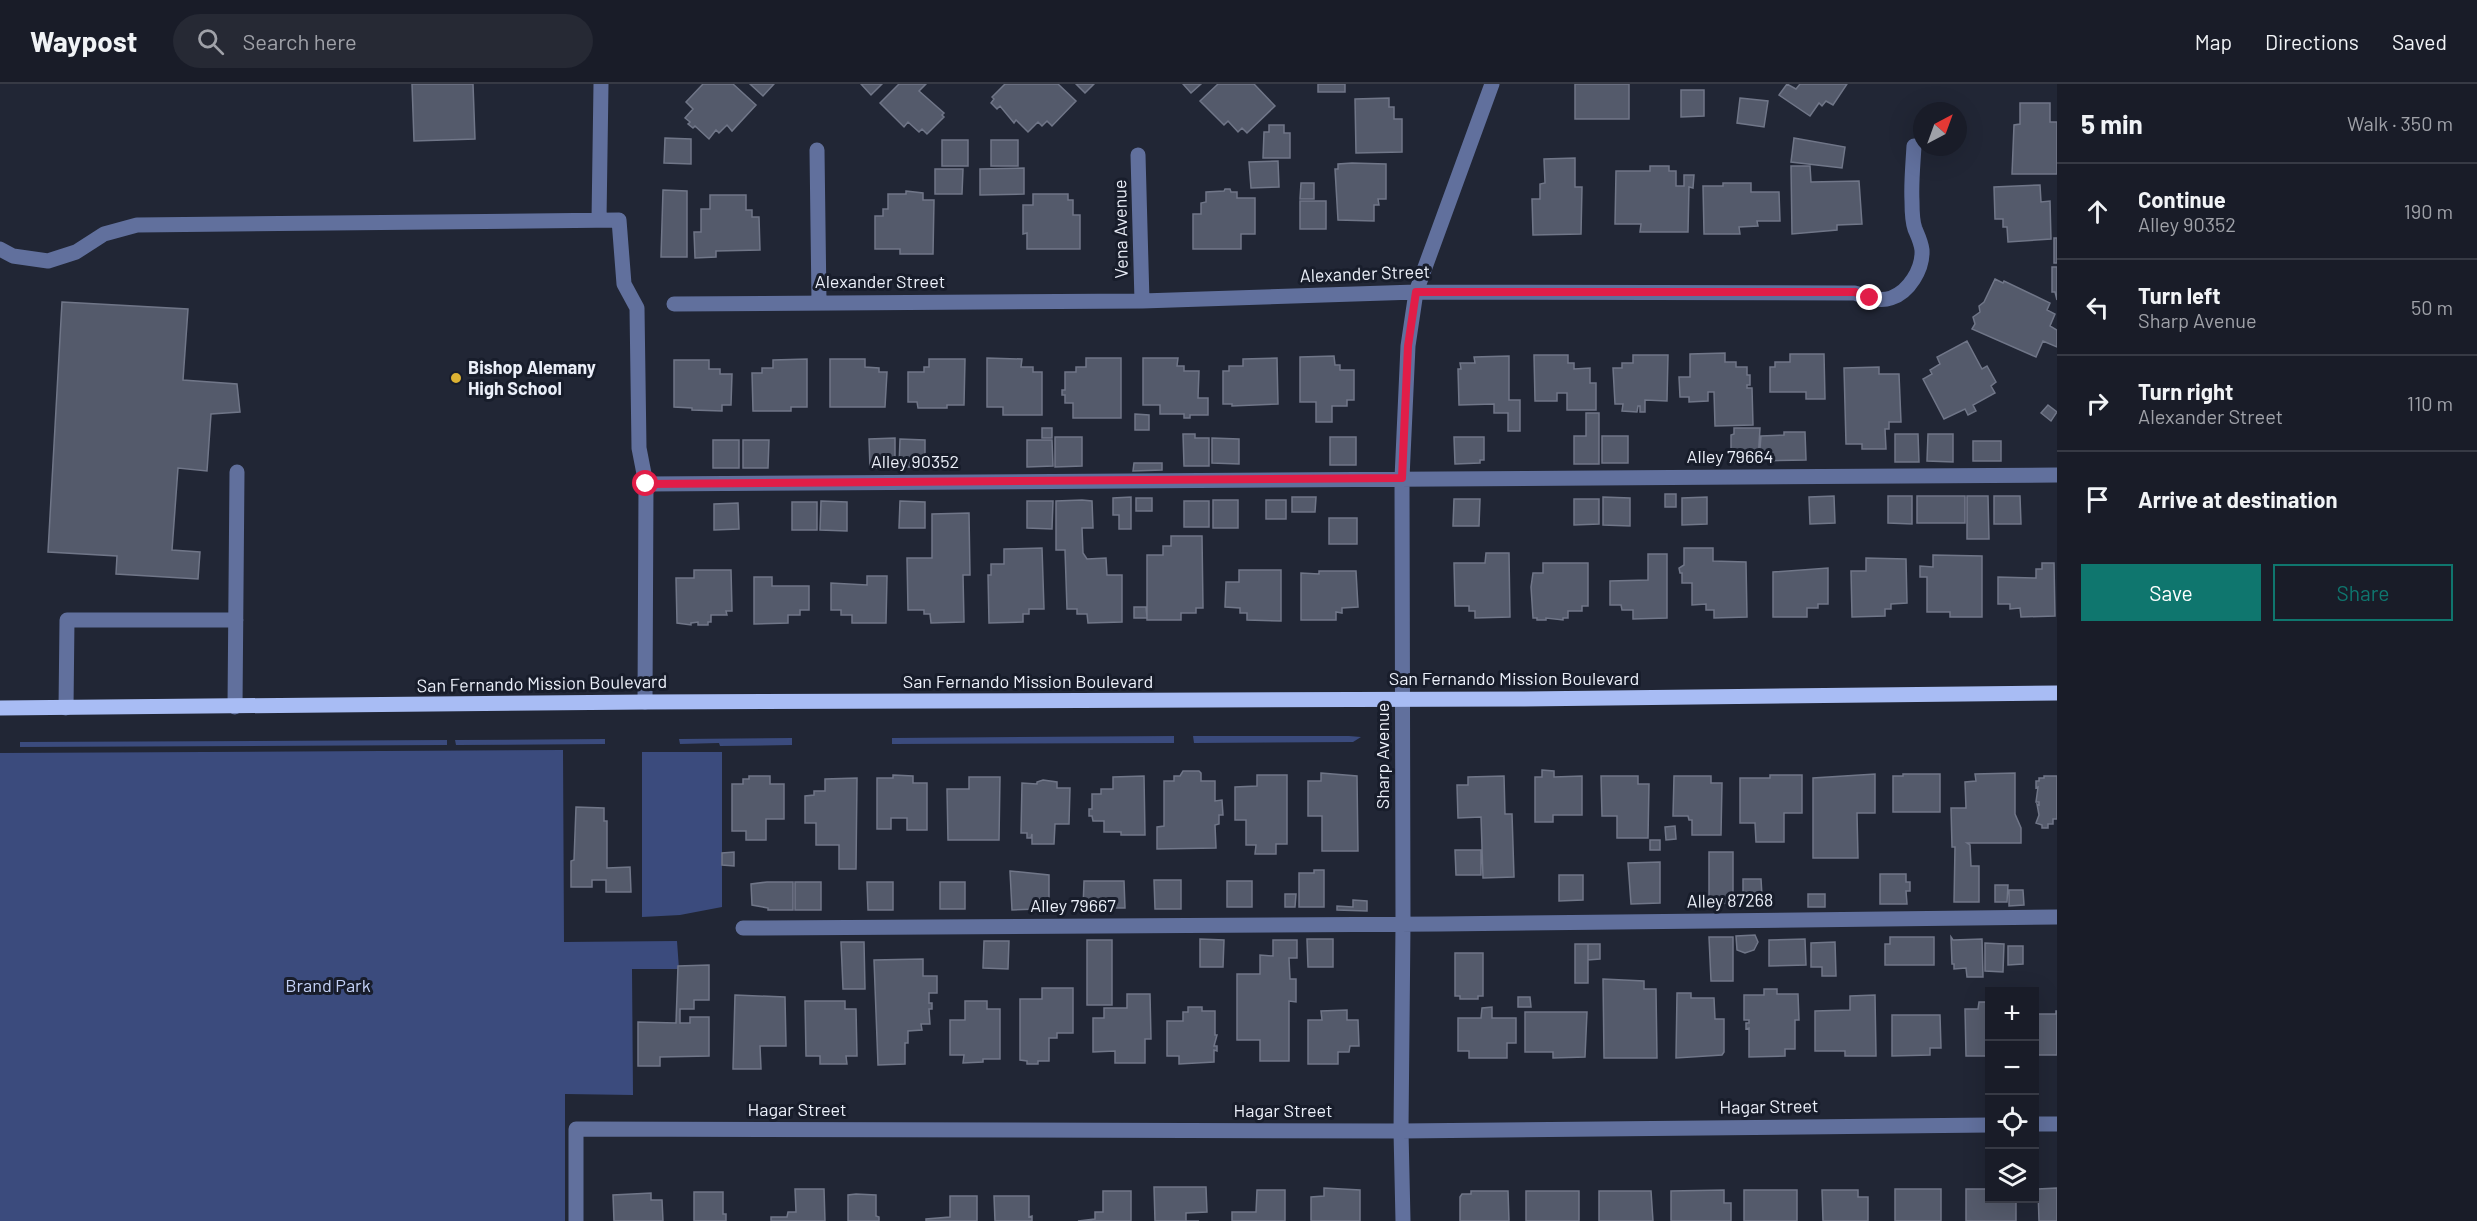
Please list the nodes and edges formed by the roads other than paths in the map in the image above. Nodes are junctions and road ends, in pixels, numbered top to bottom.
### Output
1 (601, 84) edge
2 (1492, 84) edge
3 (817, 150) dead end
4 (1138, 156) dead end
5 (1914, 156) edge
6 (599, 220) junction
7 (0, 249) edge
8 (1416, 292) junction
9 (1142, 301) junction
10 (819, 302) junction
11 (674, 304) dead end
12 (237, 472) dead end
13 (2057, 475) edge
14 (1402, 478) junction
15 (646, 484) junction
16 (236, 620) junction
17 (2057, 693) edge
18 (1403, 699) junction
19 (645, 702) junction
20 (235, 707) junction
21 (0, 708) edge
22 (66, 708) junction
23 (2057, 917) edge
24 (1404, 924) junction
25 (743, 928) dead end
26 (2039, 1124) edge
27 (2057, 1124) edge
28 (1985, 1125) edge
29 (1401, 1131) junction
30 (576, 1221) edge
31 (1403, 1221) edge

1 - 6 street
2 - 8 street, Sharp Avenue
3 - 10 street
4 - 9 street, Vena Avenue
5 - 8 street, Alexander Street
6 - 7 street
6 - 15 street
8 - 9 street, Alexander Street
8 - 14 street, Sharp Avenue
9 - 10 street, Alexander Street
10 - 11 street, Alexander Street
12 - 16 street
13 - 14 street, Alley 79664
14 - 15 street, Alley 90352
14 - 18 street, Sharp Avenue
15 - 19 street
16 - 20 street
16 - 22 street
17 - 18 main road, San Fernando Mission Boulevard
18 - 19 main road, San Fernando Mission Boulevard
18 - 24 street, Sharp Avenue
19 - 20 main road, San Fernando Mission Boulevard
20 - 22 main road, San Fernando Mission Boulevard
21 - 22 main road, San Fernando Mission Boulevard
23 - 24 street, Alley 87268
24 - 25 street, Alley 79667
24 - 29 street, Sharp Avenue
26 - 27 street
28 - 29 street, Hagar Street
29 - 30 street, Hagar Street
29 - 31 street, Sharp Avenue

